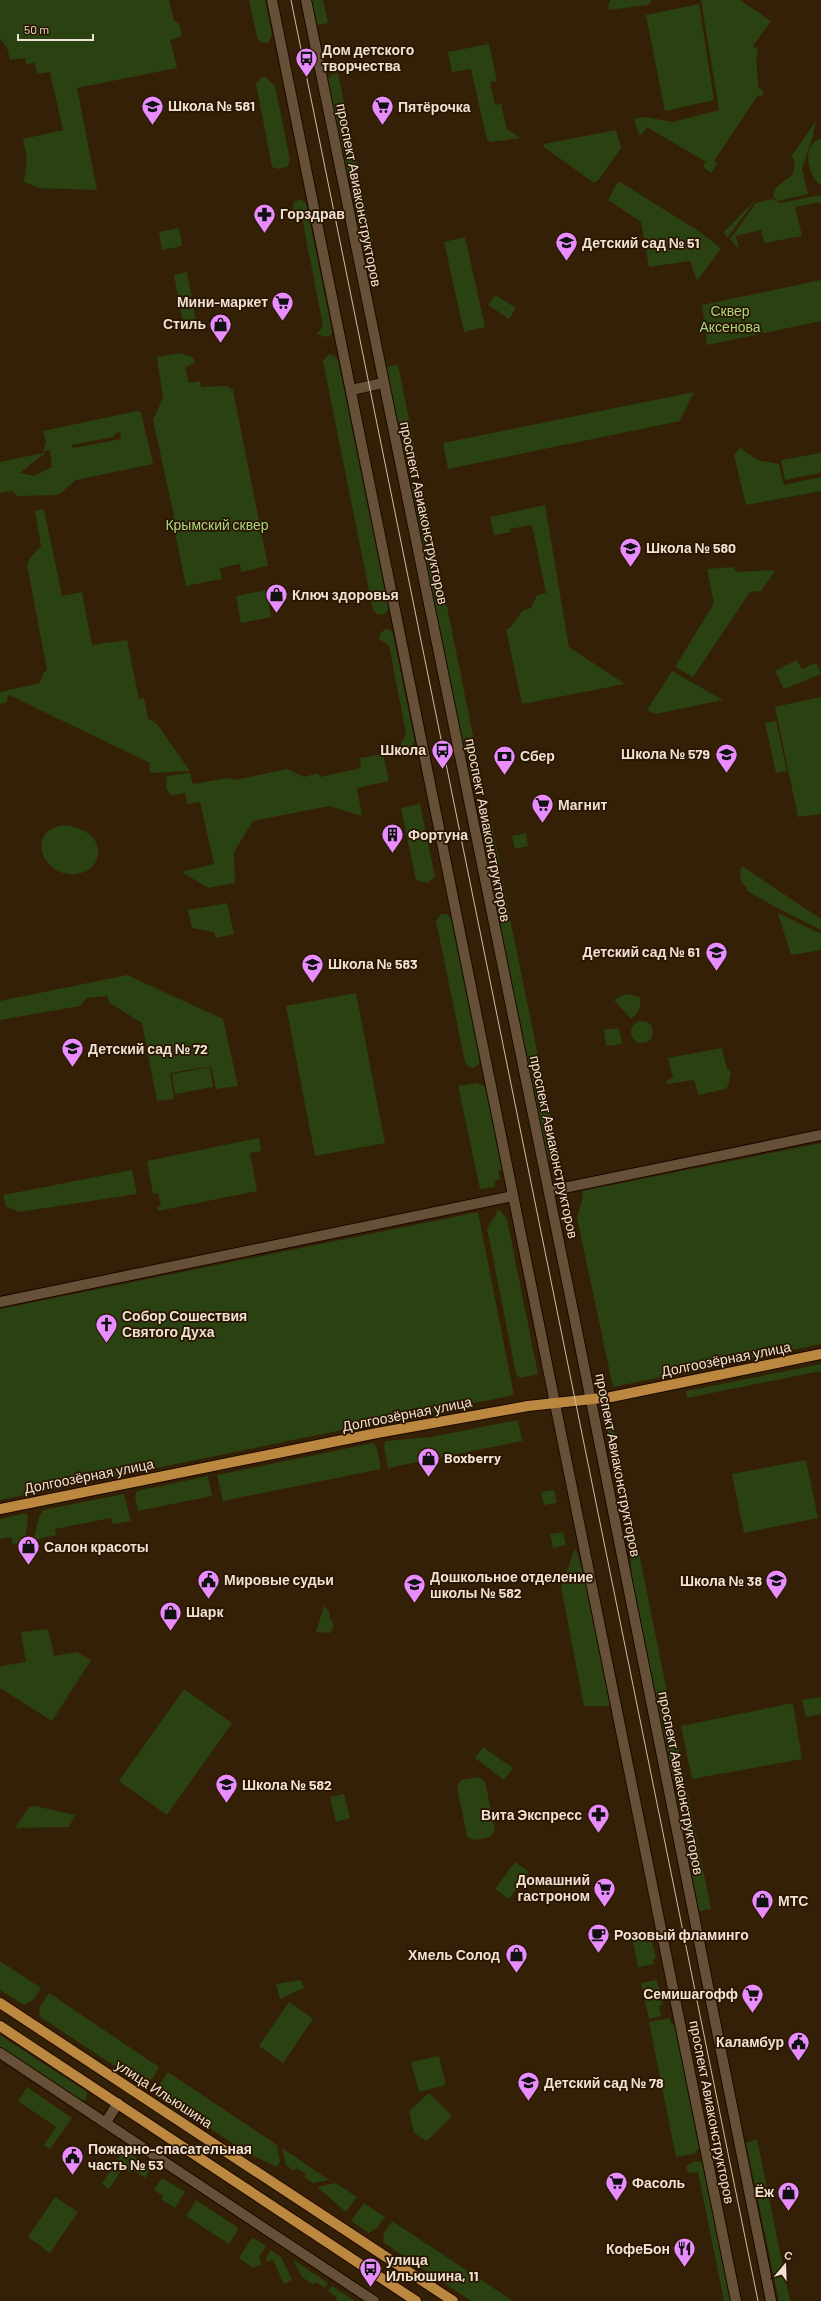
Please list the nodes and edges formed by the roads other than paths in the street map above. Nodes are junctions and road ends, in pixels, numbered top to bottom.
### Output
1 (272, 0) edge
2 (306, 0) edge
3 (383, 383) junction
4 (350, 390) junction
5 (821, 1136) edge
6 (549, 1191) junction
7 (513, 1196) junction
8 (0, 1302) edge
9 (821, 1354) edge
10 (591, 1399) junction
11 (555, 1402) junction
12 (0, 1509) edge
13 (0, 2002) edge
14 (0, 2026) edge
15 (0, 2053) edge
16 (118, 2103) junction
17 (106, 2122) junction
18 (374, 2301) edge
19 (416, 2301) edge
20 (453, 2301) edge
21 (736, 2301) edge
22 (771, 2301) edge

1 - 4 street, проспект Авиаконструкторов
2 - 3 street, проспект Авиаконструкторов
3 - 4 street
3 - 6 street, проспект Авиаконструкторов
4 - 7 street, проспект Авиаконструкторов
5 - 6 street
6 - 10 street, проспект Авиаконструкторов
7 - 8 street
7 - 11 street, проспект Авиаконструкторов
9 - 10 main road, Долгоозёрная улица
10 - 11 main road, Долгоозёрная улица
10 - 22 street, проспект Авиаконструкторов
11 - 12 main road, Долгоозёрная улица
11 - 21 street, проспект Авиаконструкторов
13 - 20 main road, улица Ильюшина
14 - 16 main road
15 - 17 street
16 - 17 street
16 - 19 main road
17 - 18 street

